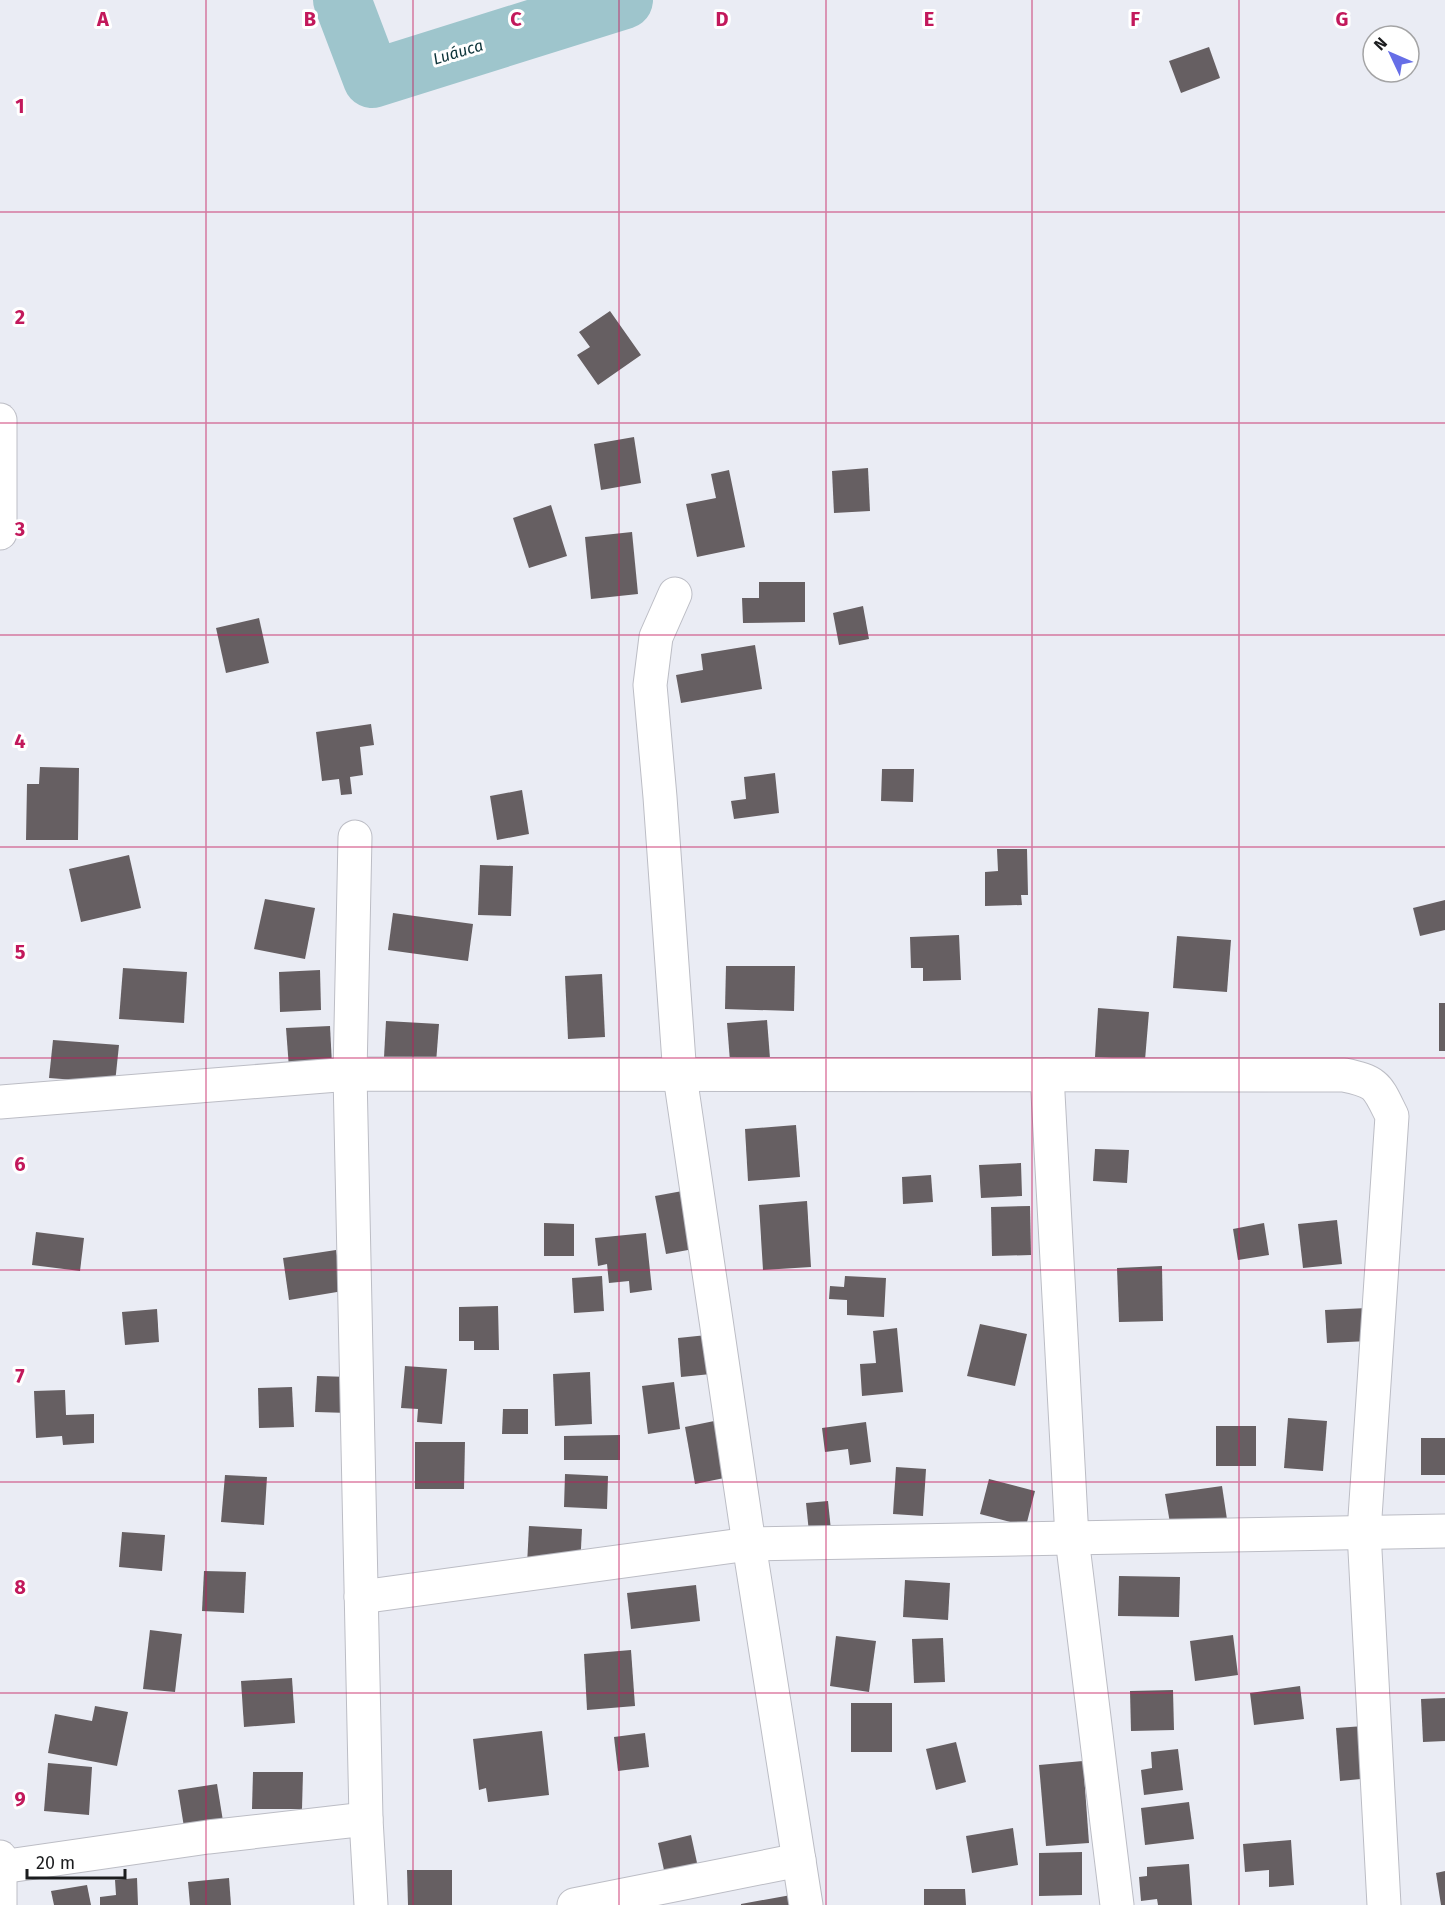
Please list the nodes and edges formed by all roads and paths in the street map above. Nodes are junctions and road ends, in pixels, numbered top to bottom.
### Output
1 (0, 420) edge
2 (0, 532) edge
3 (675, 594) dead end
4 (355, 837) dead end
5 (350, 1074) junction
6 (1047, 1075) junction
7 (680, 1076) junction
8 (0, 1102) edge
9 (1445, 1531) edge
10 (1364, 1533) junction
11 (1072, 1538) junction
12 (749, 1544) junction
13 (362, 1597) junction
14 (366, 1819) junction
15 (0, 1857) edge
16 (799, 1860) junction
17 (1, 1867) edge
18 (0, 1905) edge
19 (371, 1905) edge
20 (574, 1905) edge
21 (806, 1905) edge
22 (1117, 1905) edge
23 (1384, 1905) edge

1 - 2 street
3 - 7 street
4 - 5 street
5 - 7 street
5 - 8 street
5 - 13 street
6 - 7 street
6 - 10 street
6 - 11 street
7 - 12 street
9 - 10 street
10 - 11 street
10 - 23 street
11 - 12 street
11 - 22 street
12 - 13 street
12 - 16 street
13 - 14 street
14 - 17 street
14 - 19 street
15 - 17 street
16 - 20 street
16 - 21 street
17 - 18 street

